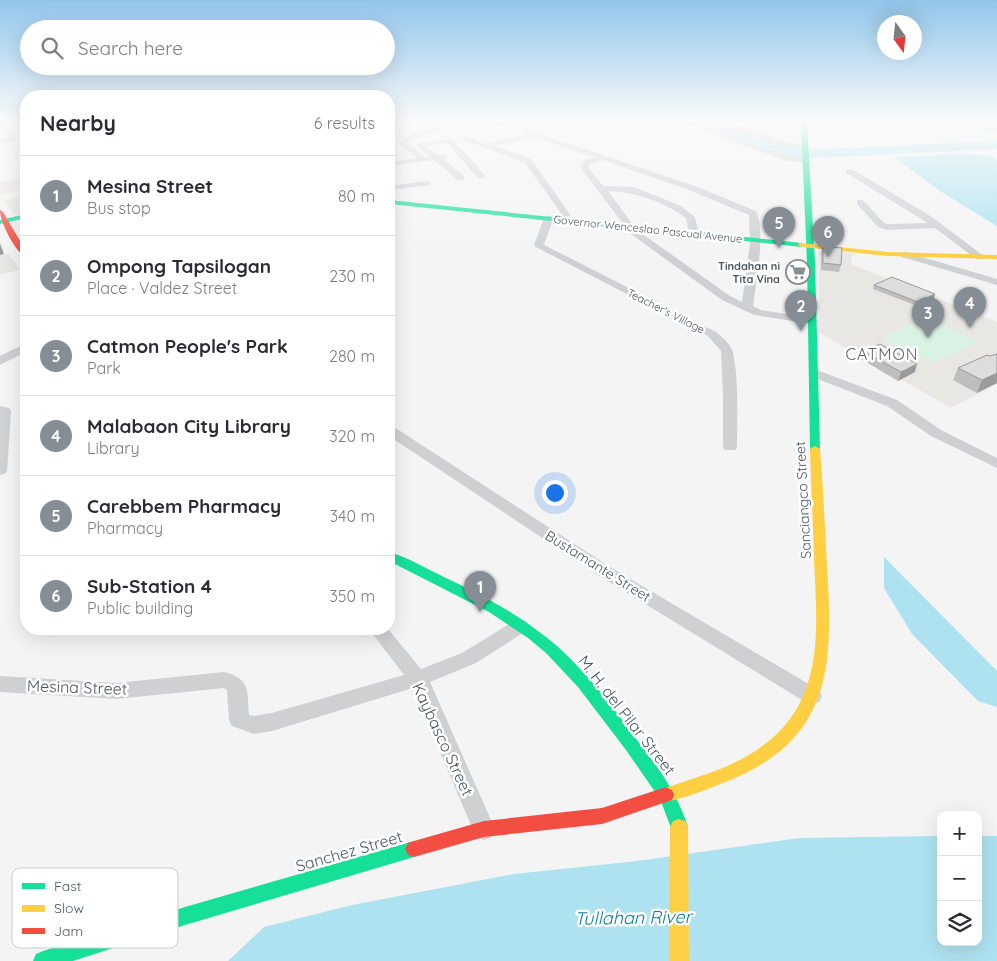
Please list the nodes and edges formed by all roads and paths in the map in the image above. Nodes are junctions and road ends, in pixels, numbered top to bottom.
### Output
1 (449, 167) edge
2 (473, 167) edge
3 (532, 167) edge
4 (584, 167) edge
5 (629, 167) edge
6 (805, 167) edge
7 (849, 171) dead end
8 (481, 176) dead end
9 (401, 178) dead end
10 (462, 178) dead end
11 (395, 179) edge
12 (427, 182) dead end
13 (395, 187) edge
14 (602, 188) junction
15 (860, 202) dead end
16 (395, 203) edge
17 (20, 216) edge
18 (2, 218) edge
19 (549, 218) junction
20 (567, 220) junction
21 (938, 225) junction
22 (629, 227) junction
23 (694, 234) junction
24 (754, 241) junction
25 (20, 246) edge
26 (811, 246) junction
27 (905, 255) junction
28 (980, 257) junction
29 (997, 257) edge
30 (997, 282) edge
31 (747, 309) junction
32 (812, 321) junction
33 (20, 350) edge
34 (0, 361) edge
35 (814, 373) junction
36 (2, 411) edge
37 (395, 434) edge
38 (730, 447) dead end
39 (997, 464) edge
40 (0, 471) edge
41 (395, 559) edge
42 (520, 626) junction
43 (383, 635) edge
44 (416, 678) junction
45 (0, 684) edge
46 (812, 696) junction
47 (668, 795) junction
48 (484, 829) junction
49 (178, 918) edge
50 (84, 948) edge
51 (43, 961) edge
52 (679, 961) edge

1 - 10 street
2 - 8 street
3 - 20 street
4 - 14 street
5 - 24 street
6 - 26 main road, Sanciangco Street
7 - 21 street
9 - 11 street
12 - 13 street
14 - 22 street
14 - 23 street
15 - 21 street
16 - 19 main road, Governor Wenceslao Pascual Avenue
17 - 18 main road
18 - 25 main road
19 - 20 main road, Governor Wenceslao Pascual Avenue
19 - 38 street, Teacher's Village
20 - 22 main road, Governor Wenceslao Pascual Avenue
21 - 28 street
22 - 23 main road, Governor Wenceslao Pascual Avenue
22 - 31 street
23 - 24 main road, Governor Wenceslao Pascual Avenue
24 - 26 main road, Governor Wenceslao Pascual Avenue
24 - 31 street
26 - 27 main road, Governor Wenceslao Pascual Avenue
26 - 32 main road, Sanciangco Street
27 - 28 main road, Governor Wenceslao Pascual Avenue
27 - 30 street
28 - 29 main road, Governor Wenceslao Pascual Avenue
31 - 32 street
32 - 35 main road, Sanciangco Street
33 - 34 street
35 - 39 street
35 - 46 main road, Sanciangco Street
36 - 40 street
37 - 46 street, Bustamante Street
41 - 42 main road, M. H. del Pilar Street
42 - 44 street, Mesina Street
42 - 47 main road, M. H. del Pilar Street
43 - 44 street, Kaybasco Street
44 - 45 street, Mesina Street
44 - 48 street, Kaybasco Street
46 - 47 main road, Sanciangco Street
47 - 48 main road, Sanchez Street
47 - 52 main road, M. H. del Pilar Street
48 - 49 main road, Sanchez Street
50 - 51 main road, Sanchez Street

